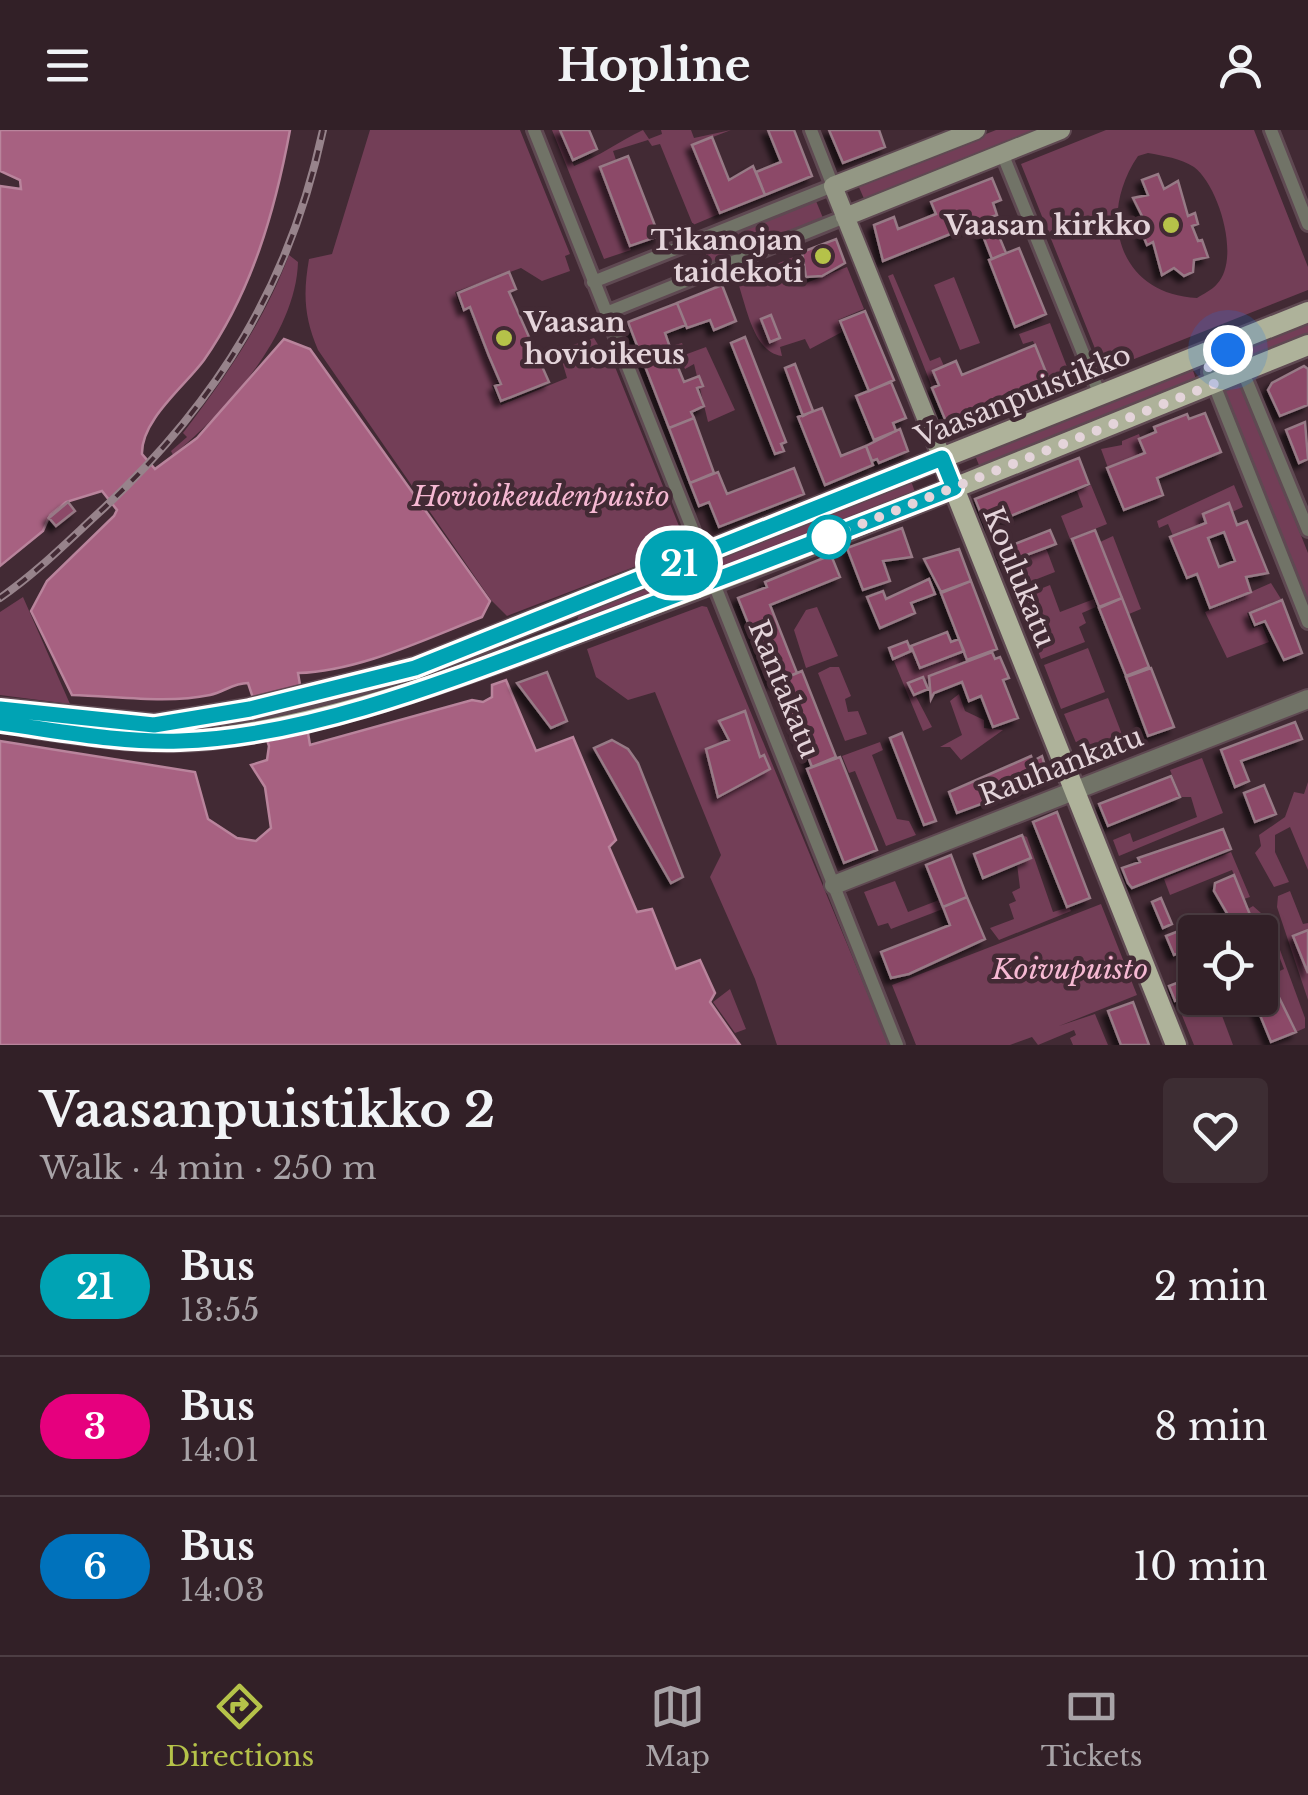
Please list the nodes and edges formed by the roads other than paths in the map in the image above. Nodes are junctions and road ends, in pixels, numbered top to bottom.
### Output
1 (534, 130) edge
2 (811, 130) edge
3 (976, 130) edge
4 (1061, 130) edge
5 (1270, 130) edge
6 (1002, 153) junction
7 (833, 186) junction
8 (846, 217) junction
9 (1308, 224) edge
10 (593, 282) junction
11 (1308, 312) edge
12 (606, 313) junction
13 (1308, 346) edge
14 (1216, 349) junction
15 (1244, 371) junction
16 (1214, 384) junction
17 (1100, 395) junction
18 (942, 458) junction
19 (954, 488) junction
20 (1308, 530) edge
21 (702, 554) junction
22 (714, 582) junction
23 (563, 610) junction
24 (1308, 622) edge
25 (571, 635) junction
26 (1308, 699) edge
27 (0, 709) edge
28 (0, 723) edge
29 (1075, 790) junction
30 (834, 885) junction
31 (897, 1045) edge
32 (1176, 1045) edge

1 - 10 street, Rantakatu
2 - 7 street, Koulukatu
3 - 7 main road
4 - 6 main road
5 - 9 street
6 - 8 main road
6 - 17 street
7 - 8 main road, Koulukatu
7 - 10 street
8 - 12 street
8 - 18 main road, Koulukatu
10 - 12 street, Rantakatu
11 - 14 main road, Vaasanpuistikko
12 - 21 street, Rantakatu
13 - 15 main road
14 - 15 street
14 - 16 street
14 - 17 main road, Vaasanpuistikko
15 - 16 main road
15 - 20 street
16 - 19 main road
16 - 24 street
17 - 18 main road, Vaasanpuistikko
18 - 19 main road, Koulukatu
18 - 21 main road, Vaasanpuistikko
19 - 22 main road
19 - 29 main road, Koulukatu
21 - 22 street, Rantakatu
21 - 23 main road, Vaasanpuistikko
22 - 25 main road
22 - 30 street, Rantakatu
23 - 25 street
23 - 27 main road, Vaasanpuistikko
25 - 28 main road
26 - 29 street, Rauhankatu
29 - 30 street, Rauhankatu
29 - 32 main road, Koulukatu
30 - 31 street, Rantakatu

